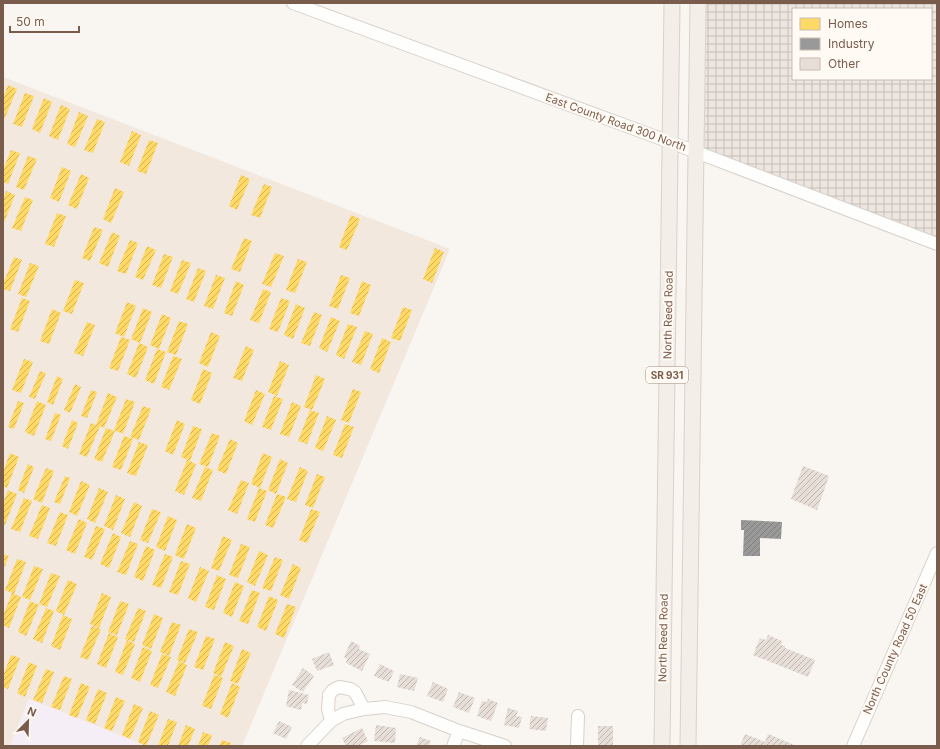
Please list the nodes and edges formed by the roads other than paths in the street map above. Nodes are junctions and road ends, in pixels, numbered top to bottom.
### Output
1 (293, 3) edge
2 (672, 3) edge
3 (698, 3) edge
4 (670, 142) junction
5 (696, 152) junction
6 (937, 244) edge
7 (937, 553) edge
8 (364, 709) junction
9 (578, 716) dead end
10 (331, 721) junction
11 (459, 731) junction
12 (307, 746) edge
13 (453, 746) edge
14 (505, 746) edge
15 (577, 746) edge
16 (662, 746) edge
17 (688, 746) edge
18 (853, 746) edge

1 - 4 street, East County Road 300 North
2 - 4 main road, North Reed Road / SR 931
3 - 5 main road, SR 931
4 - 5 street, East County Road 300 North
4 - 16 main road, North Reed Road / SR 931
5 - 6 street, East County Road 300 North
5 - 17 main road, SR 931
7 - 18 street, North County Road 50 East
8 - 10 street
8 - 10 street
8 - 11 street
9 - 15 street
10 - 12 street
11 - 13 street
11 - 14 street

